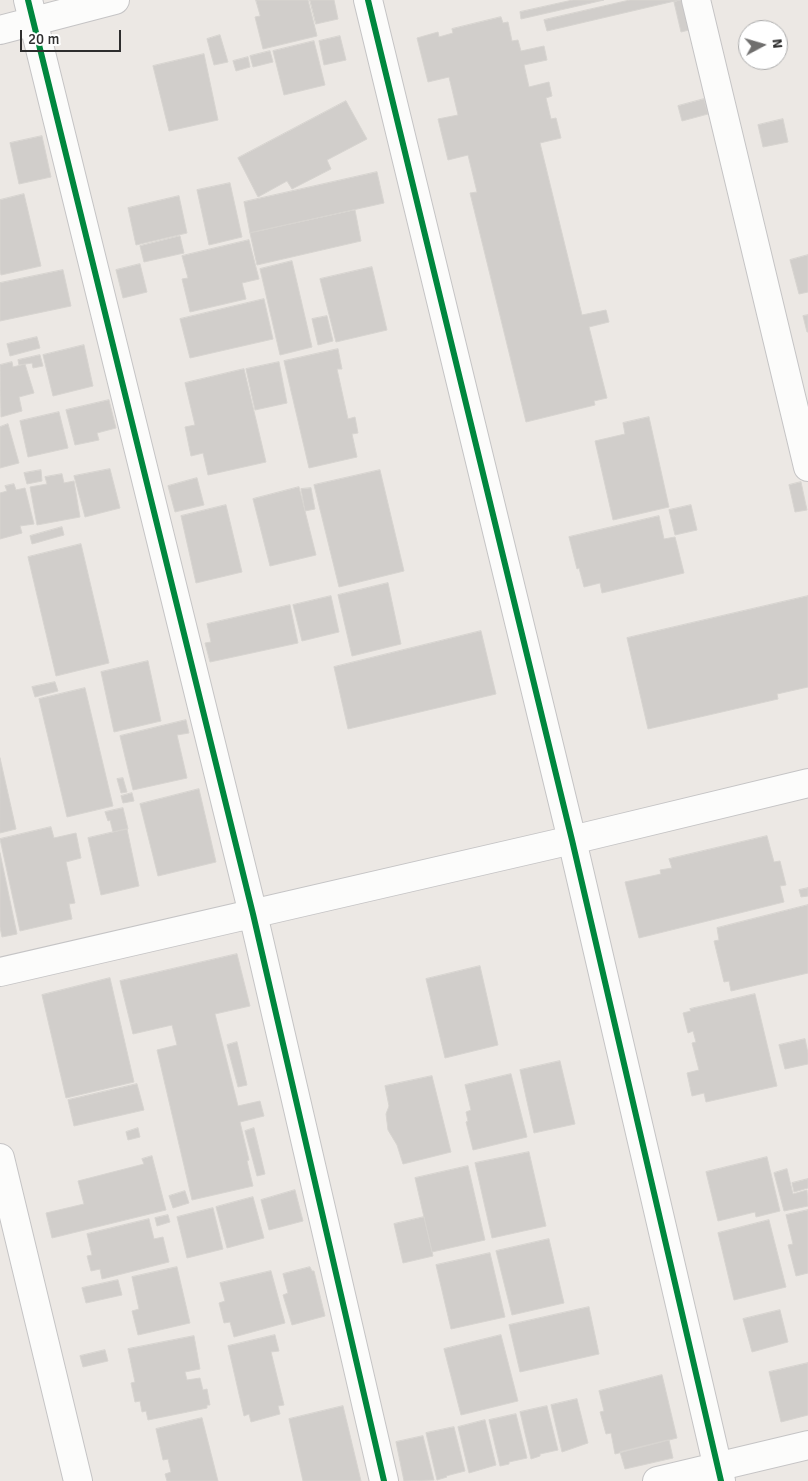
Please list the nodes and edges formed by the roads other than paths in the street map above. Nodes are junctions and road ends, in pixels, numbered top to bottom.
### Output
1 (115, 0) edge
2 (368, 0) edge
3 (696, 0) edge
4 (31, 11) edge
5 (0, 30) edge
6 (808, 468) edge
7 (808, 783) edge
8 (572, 840) junction
9 (253, 914) junction
10 (0, 972) edge
11 (0, 1158) edge
12 (808, 1445) edge
13 (720, 1474) edge
14 (78, 1481) edge
15 (384, 1481) edge
16 (657, 1481) edge

1 - 4 street
2 - 8 street
3 - 6 street
4 - 5 street
4 - 9 street
7 - 8 street
8 - 9 street
8 - 13 street
9 - 10 street
9 - 15 street
11 - 14 street
12 - 13 street
13 - 16 street

